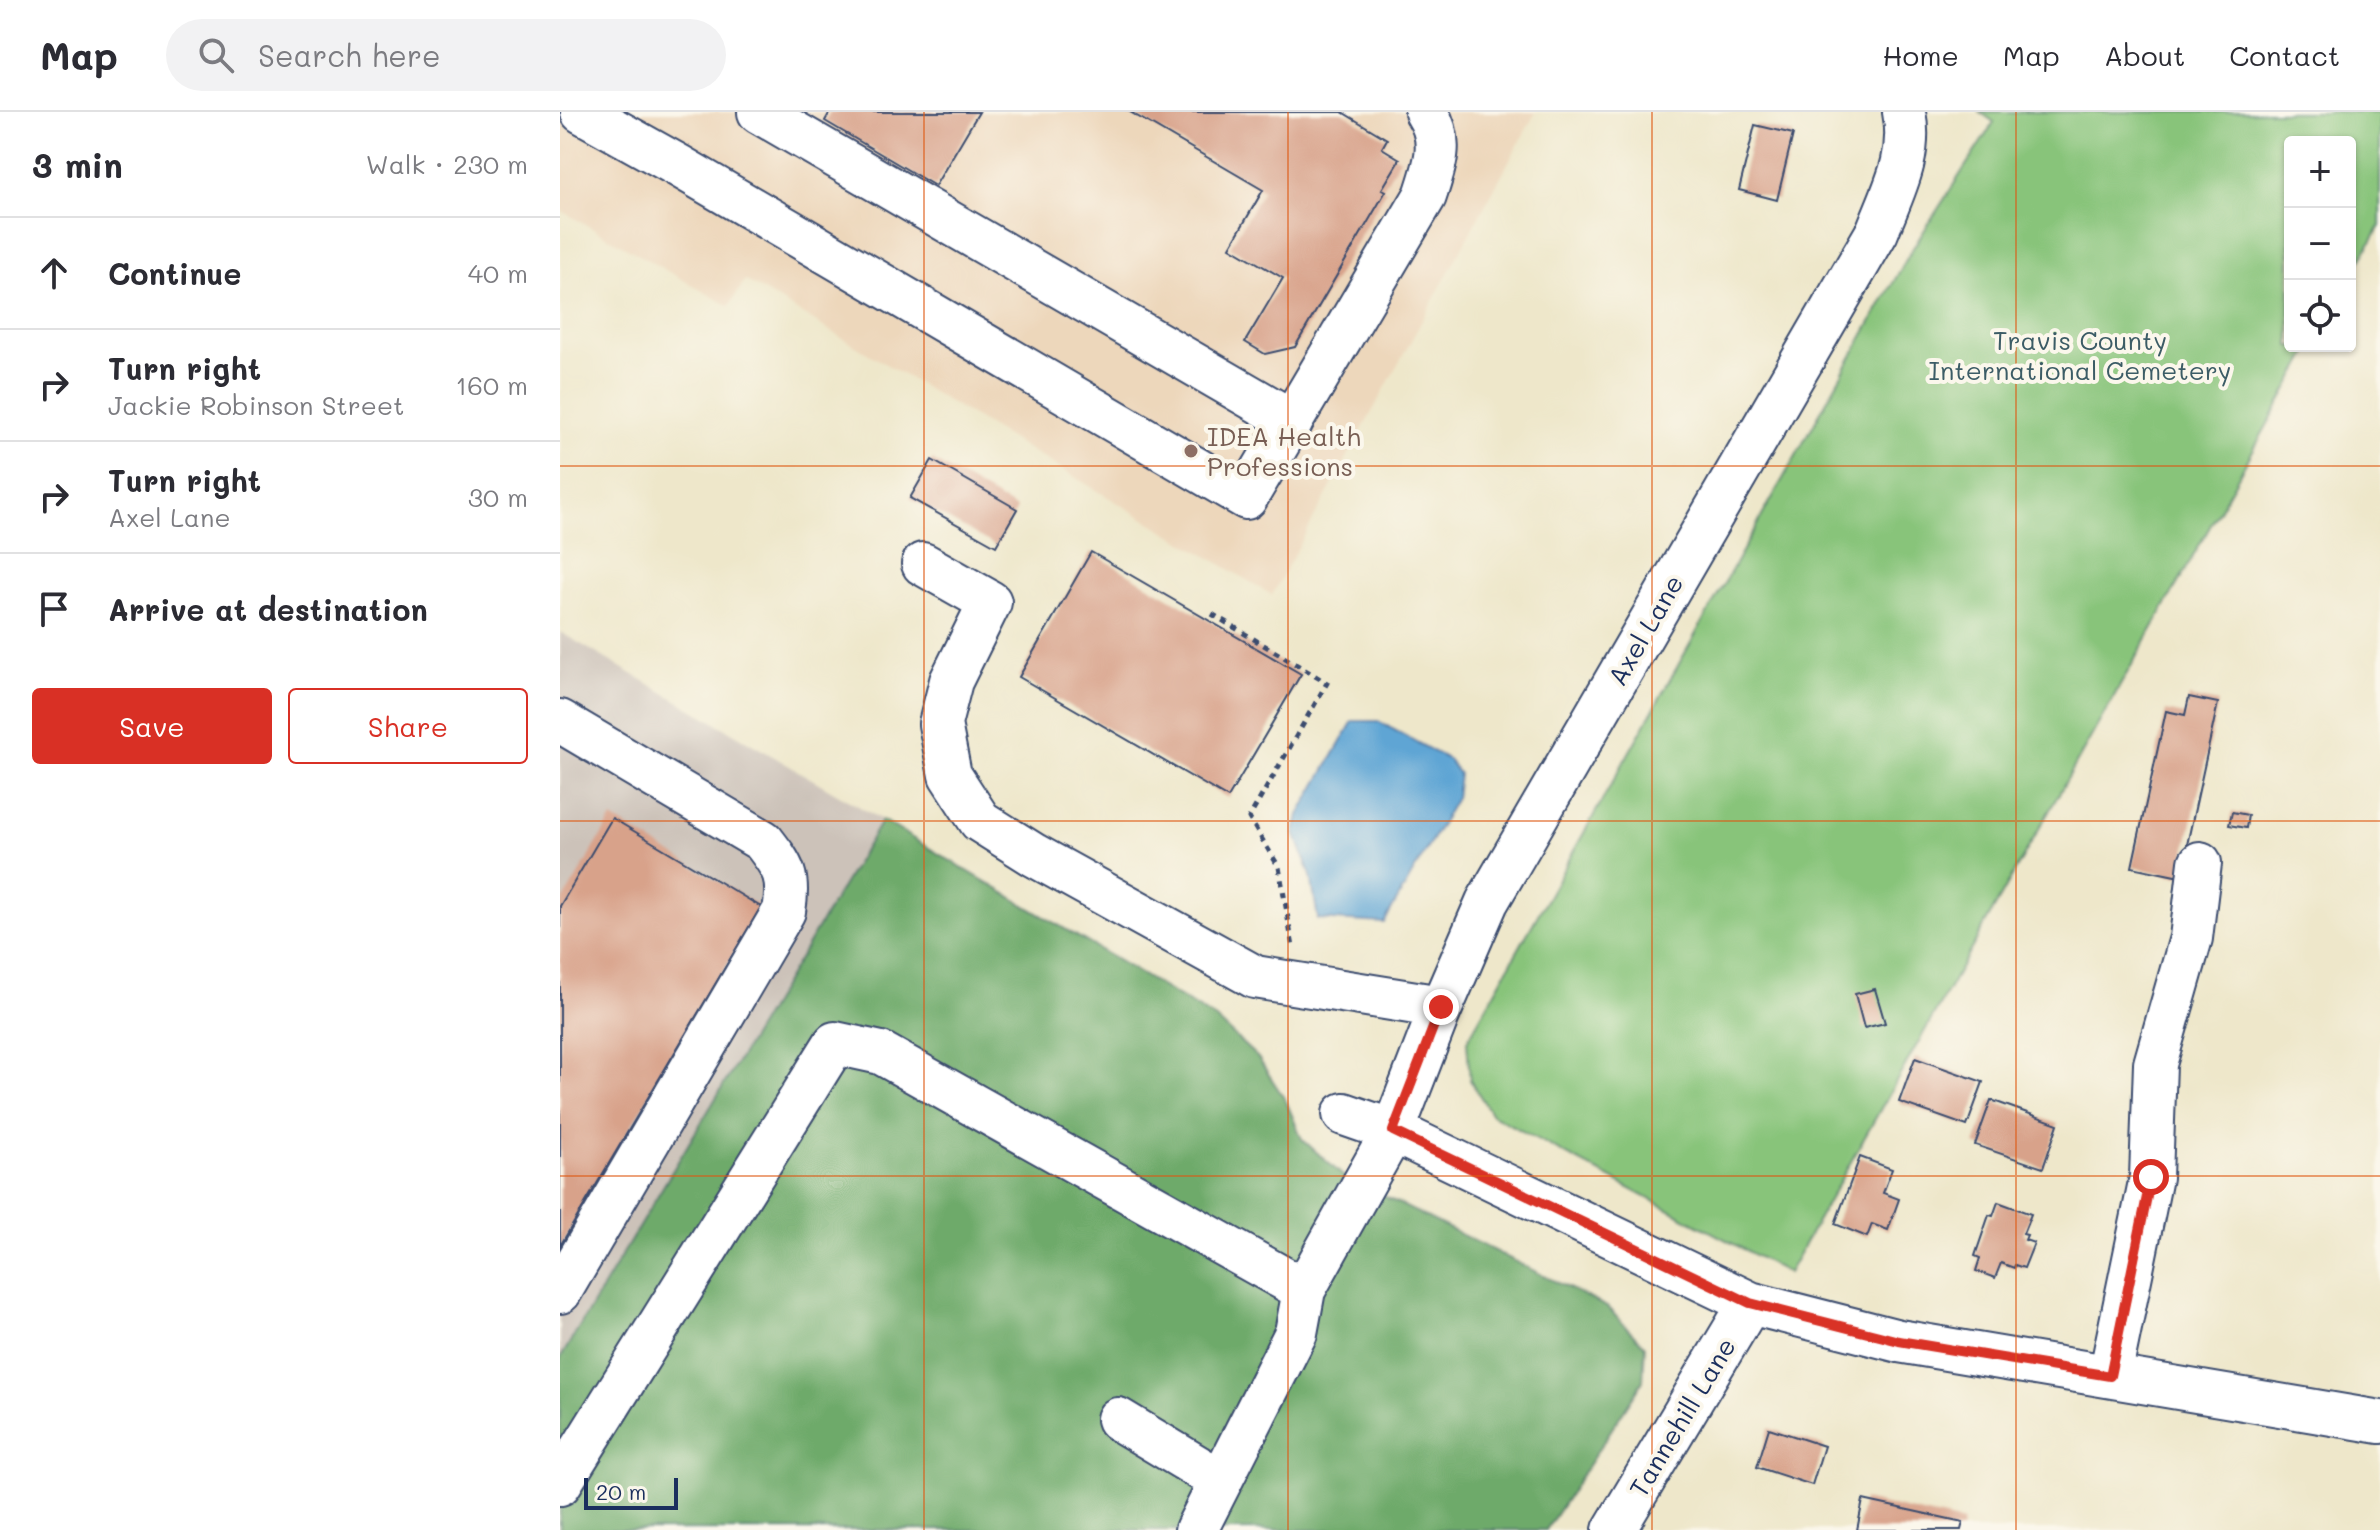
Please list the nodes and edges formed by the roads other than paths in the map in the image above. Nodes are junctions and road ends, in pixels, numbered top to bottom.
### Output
1 (582, 112) edge
2 (759, 112) edge
3 (1426, 112) edge
4 (1907, 124) edge
5 (1292, 421) junction
6 (923, 564) dead end
7 (564, 733) edge
8 (2200, 863) dead end
9 (1441, 1007) junction
10 (1344, 1114) dead end
11 (1393, 1131) junction
12 (1304, 1290) junction
13 (560, 1292) edge
14 (1750, 1303) junction
15 (2110, 1376) junction
16 (1118, 1419) dead end
17 (2380, 1422) edge
18 (1221, 1481) junction
19 (560, 1484) edge
20 (1196, 1530) edge
21 (1614, 1530) edge

1 - 5 street
2 - 5 street
3 - 5 street
4 - 9 street, Axel Lane
6 - 9 street
7 - 13 street
8 - 15 street
9 - 11 street, Axel Lane
10 - 11 street
11 - 12 street, Axel Lane
11 - 14 street
12 - 18 street, Axel Lane
12 - 19 street
14 - 15 street
14 - 21 street, Tannehill Lane
15 - 17 street
16 - 18 street
18 - 20 street, Axel Lane

